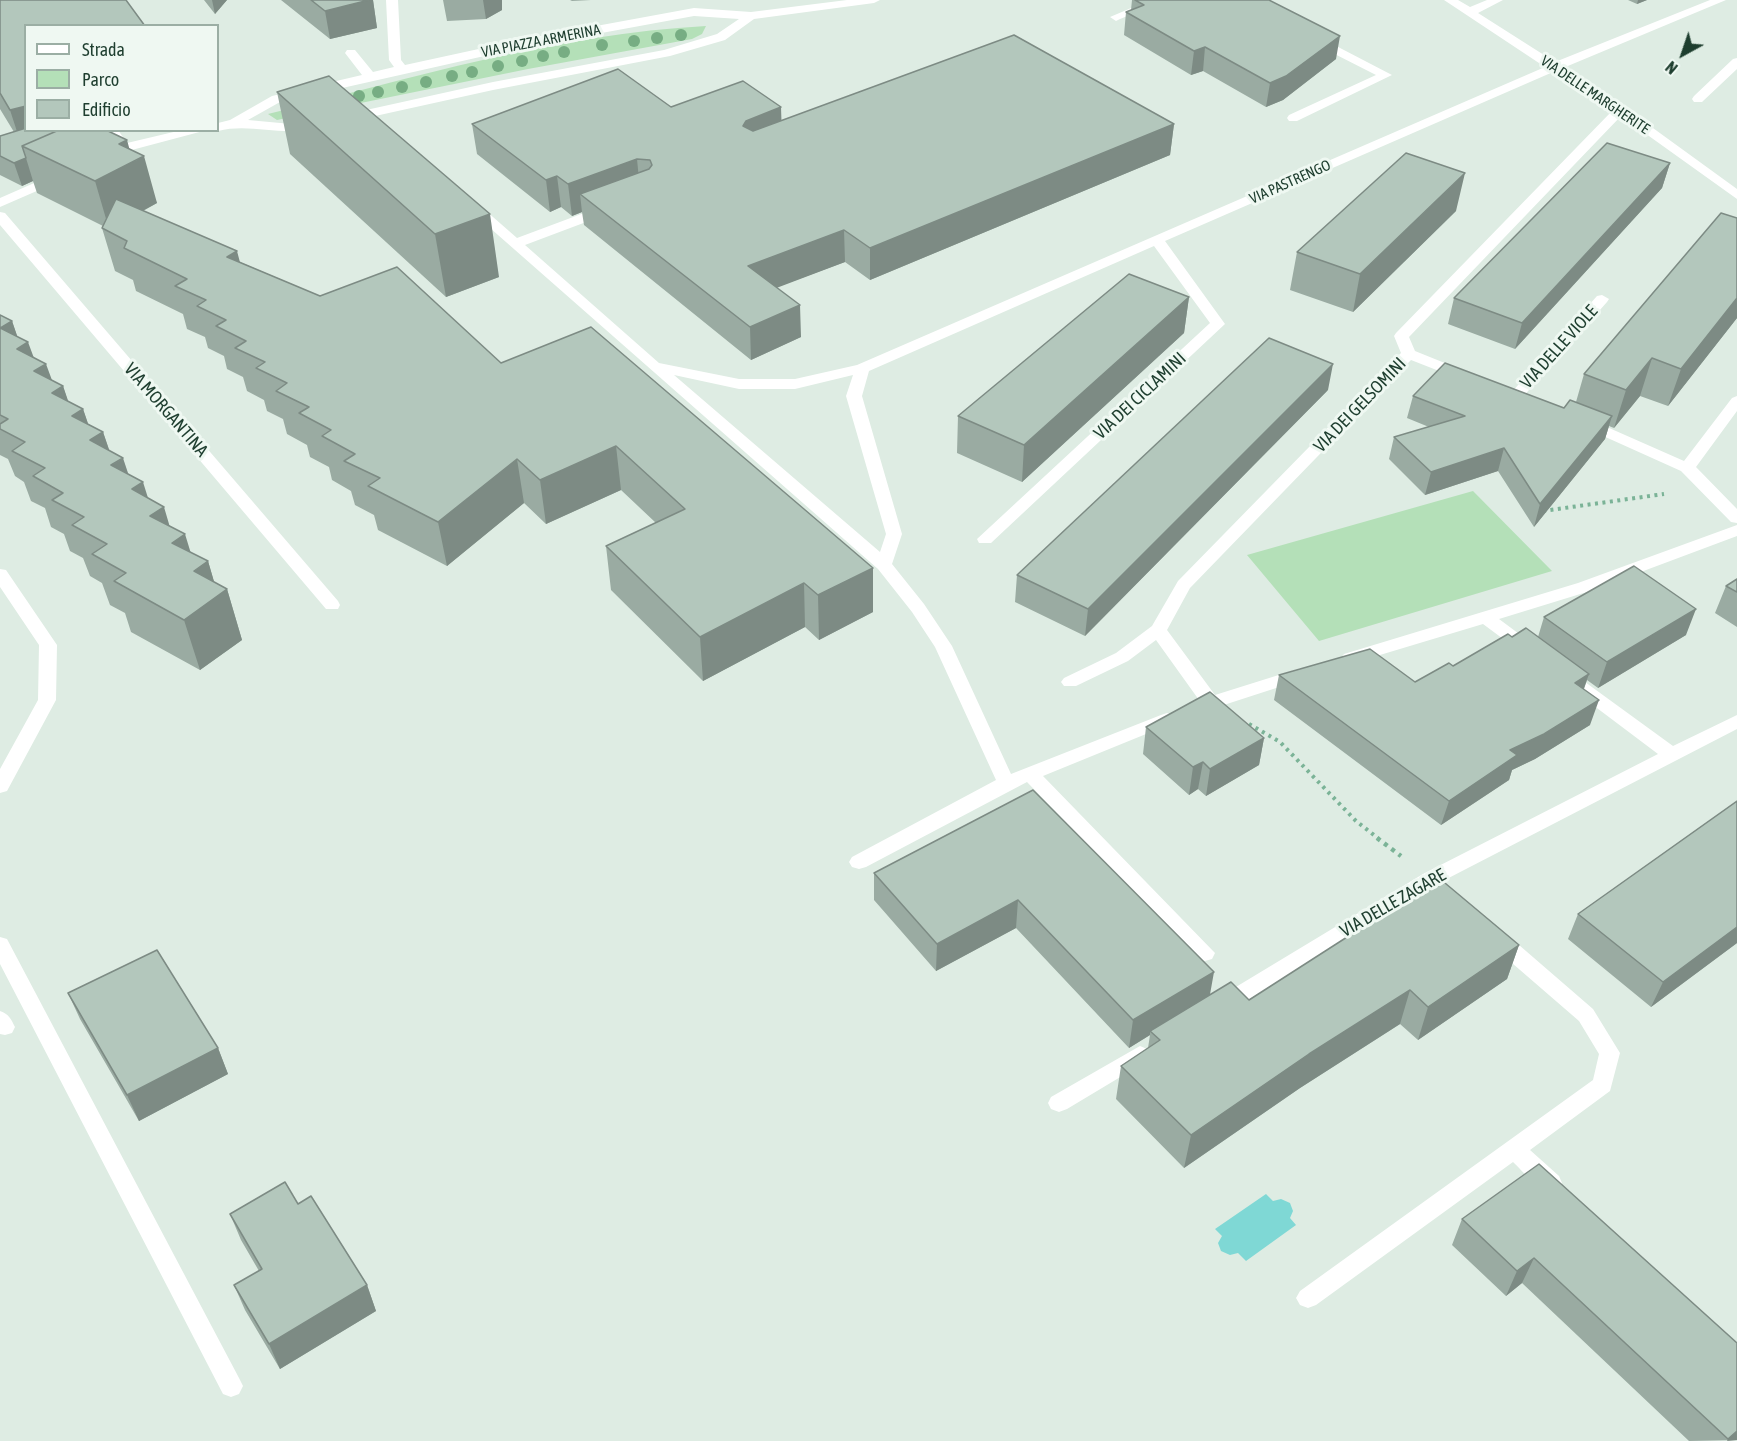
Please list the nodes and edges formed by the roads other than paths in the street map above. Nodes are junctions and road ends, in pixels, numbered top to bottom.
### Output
1 (392, 0) edge
2 (874, 0) edge
3 (1161, 0) edge
4 (1450, 0) edge
5 (1497, 0) edge
6 (1720, 0) edge
7 (1469, 12) junction
8 (751, 16) junction
9 (1116, 17) dead end
10 (1307, 35) edge
11 (351, 53) dead end
12 (1737, 63) edge
13 (1554, 67) junction
14 (402, 69) junction
15 (370, 76) junction
16 (1698, 99) dead end
17 (1620, 110) junction
18 (1293, 118) dead end
19 (223, 122) edge
20 (112, 132) edge
21 (192, 132) edge
22 (124, 148) junction
23 (93, 161) edge
24 (73, 171) edge
25 (1737, 195) edge
26 (464, 198) edge
27 (0, 202) edge
28 (614, 207) edge
29 (0, 216) edge
30 (1157, 240) junction
31 (515, 244) junction
32 (1602, 299) dead end
33 (1410, 354) junction
34 (654, 366) junction
35 (862, 368) junction
36 (1473, 379) edge
37 (1516, 396) edge
38 (1737, 401) edge
39 (1571, 417) edge
40 (1687, 468) junction
41 (1737, 518) edge
42 (1737, 530) edge
43 (985, 539) dead end
44 (884, 566) junction
45 (0, 574) edge
46 (332, 605) dead end
47 (1484, 616) junction
48 (1158, 630) junction
49 (1540, 658) edge
50 (1336, 663) edge
51 (1313, 670) edge
52 (1569, 678) edge
53 (1070, 682) dead end
54 (1210, 702) junction
55 (1737, 721) edge
56 (1672, 754) junction
57 (1030, 774) junction
58 (1006, 783) junction
59 (0, 786) edge
60 (859, 862) dead end
61 (1430, 879) junction
62 (1447, 894) edge
63 (1482, 924) edge
64 (0, 945) edge
65 (1205, 953) dead end
66 (1210, 1012) edge
67 (1160, 1043) edge
68 (1059, 1103) dead end
69 (1515, 1150) junction
70 (1566, 1197) edge
71 (1308, 1298) dead end
72 (231, 1386) dead end

1 - 14 street
2 - 8 street, VIA PIAZZA ARMERINA
3 - 9 street
4 - 7 street, VIA DELLE MARGHERITE
5 - 7 street
6 - 13 street, VIA PASTRENGO
7 - 13 street, VIA DELLE MARGHERITE
8 - 14 street, VIA PIAZZA ARMERINA
8 - 19 street
10 - 18 street
11 - 15 street
12 - 16 street
13 - 17 street, VIA DELLE MARGHERITE
13 - 30 street, VIA PASTRENGO
14 - 15 street, VIA PIAZZA ARMERINA
15 - 19 street, VIA PIAZZA ARMERINA
17 - 25 street, VIA DELLE MARGHERITE
17 - 33 street, VIA DEI GELSOMINI
20 - 22 street
21 - 22 street
22 - 23 street
24 - 27 street
26 - 31 street
28 - 31 street
29 - 46 street, VIA MORGANTINA
30 - 35 street, VIA PASTRENGO
30 - 43 street, VIA DEI CICLAMINI
31 - 34 street
32 - 37 street, VIA DELLE VIOLE
33 - 36 street
33 - 48 street, VIA DEI GELSOMINI
34 - 35 street, VIA PASTRENGO
34 - 44 street
35 - 44 street
38 - 40 street
39 - 40 street
40 - 41 street
42 - 47 street
44 - 58 street
45 - 59 street
47 - 49 street
47 - 50 street
48 - 53 street, VIA DEI GELSOMINI
48 - 54 street
51 - 54 street
52 - 56 street
54 - 57 street
55 - 56 street, VIA DELLE ZAGARE
56 - 61 street, VIA DELLE ZAGARE
57 - 58 street
57 - 65 street
58 - 60 street
61 - 62 street
61 - 66 street, VIA DELLE ZAGARE
63 - 69 street
64 - 72 street
67 - 68 street
69 - 70 street
69 - 71 street

